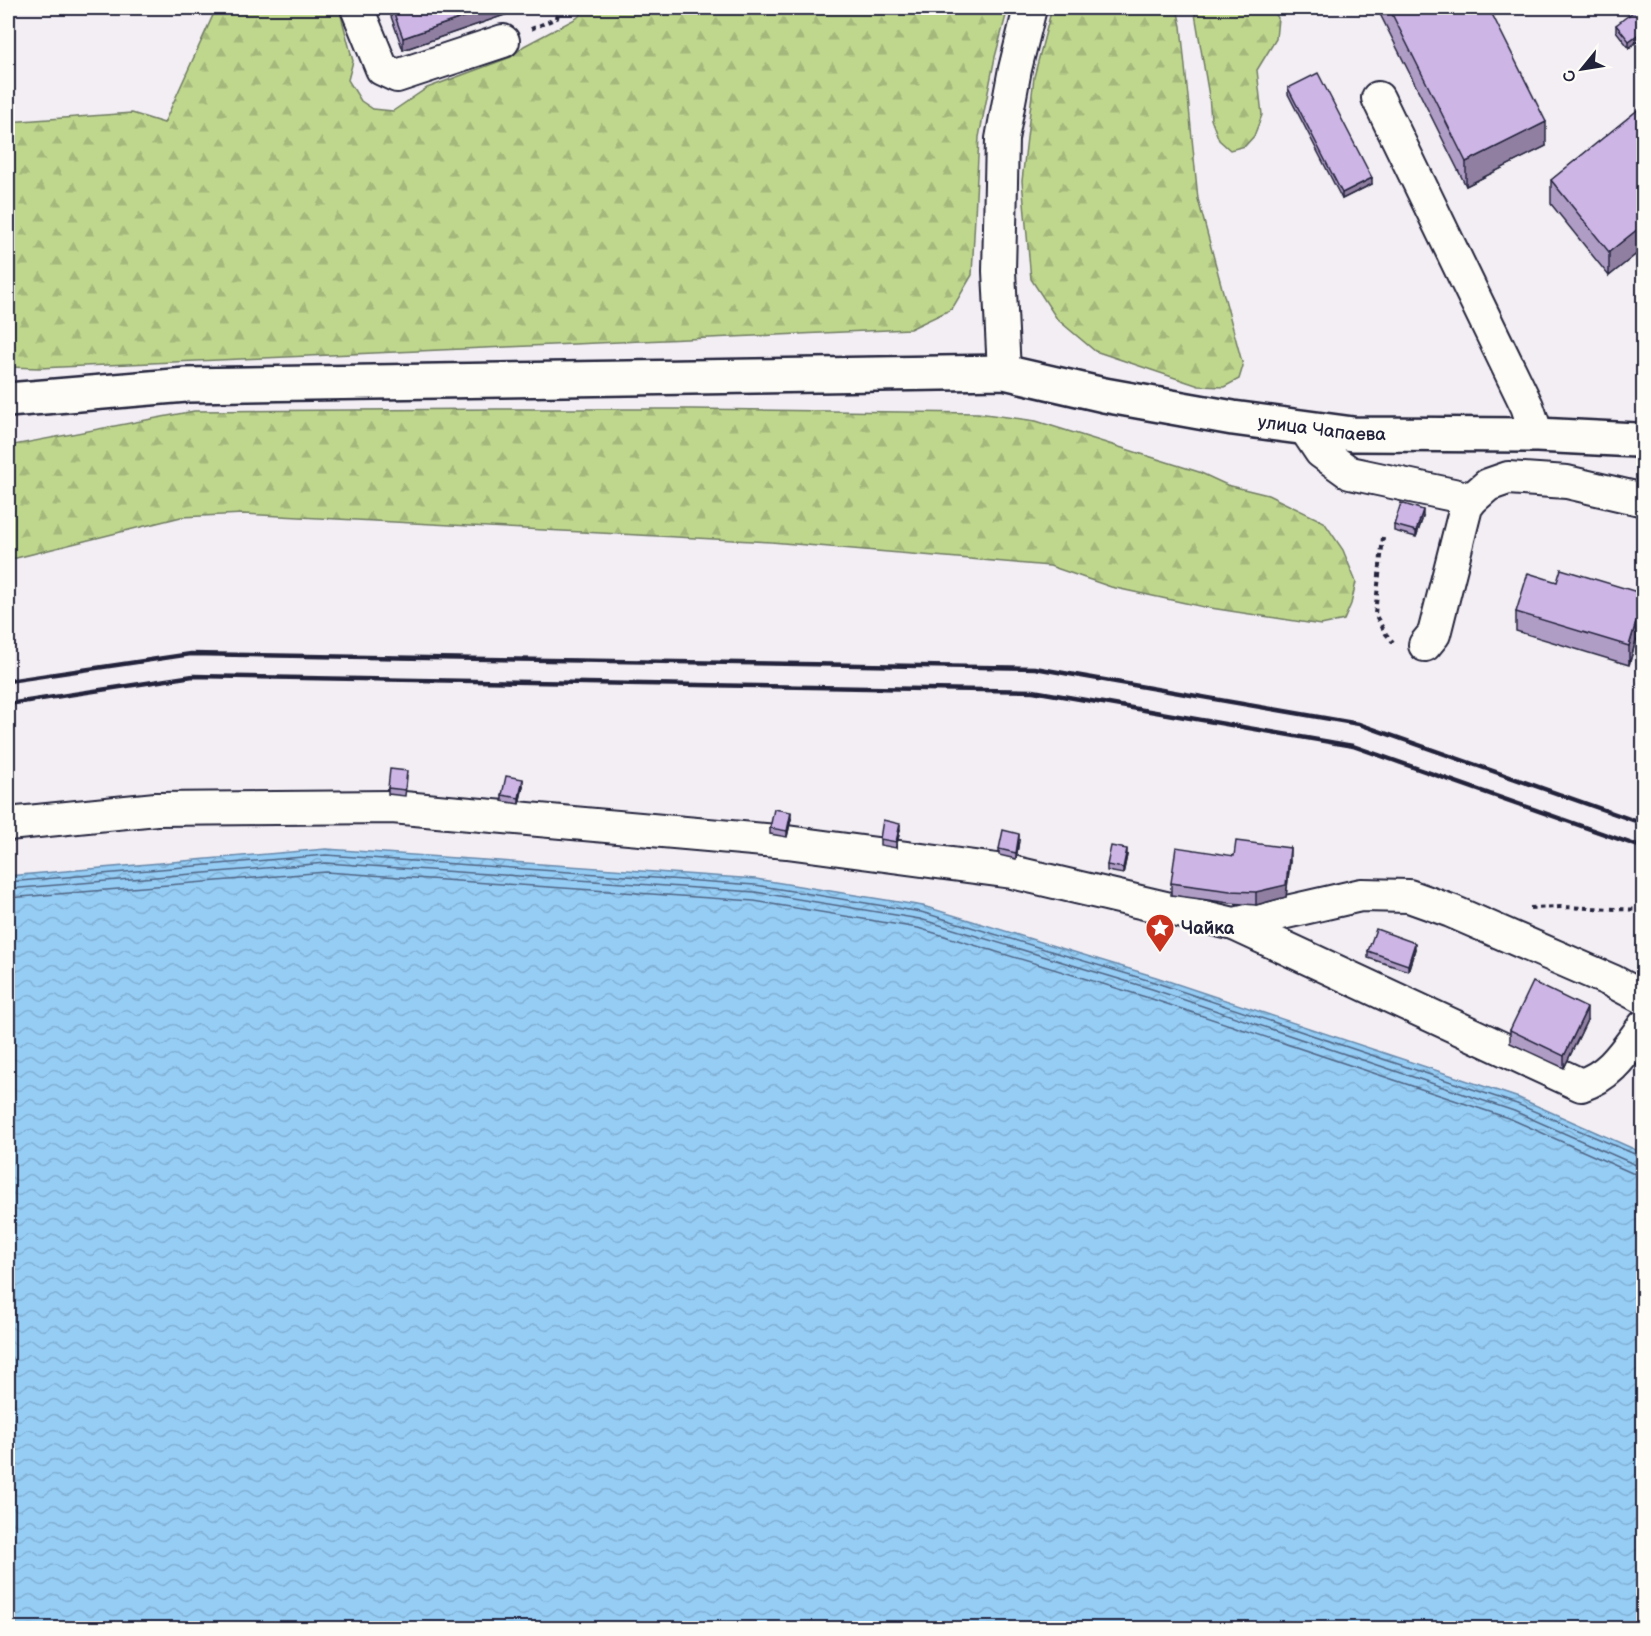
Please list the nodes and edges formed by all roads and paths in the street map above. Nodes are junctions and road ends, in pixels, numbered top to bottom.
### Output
1 (357, 8) edge
2 (1030, 8) edge
3 (503, 41) dead end
4 (1378, 98) dead end
5 (1004, 372) junction
6 (8, 400) edge
7 (1305, 428) junction
8 (1538, 435) junction
9 (1644, 443) edge
10 (1472, 499) junction
11 (1644, 500) edge
12 (1383, 537) dead end
13 (1425, 645) joint
14 (8, 824) edge
15 (1528, 908) dead end
16 (1644, 910) edge
17 (1234, 924) junction
18 (1644, 999) edge
19 (1644, 1026) edge

1 - 3 street
2 - 5 street
4 - 8 street
5 - 6 main road, улица Чапаева
5 - 7 main road, улица Чапаева
7 - 8 main road, улица Чапаева
7 - 10 street
8 - 9 main road, улица Чапаева
10 - 11 street
10 - 13 street
12 - 13 path
14 - 17 street
15 - 16 path
17 - 18 street
17 - 19 street

